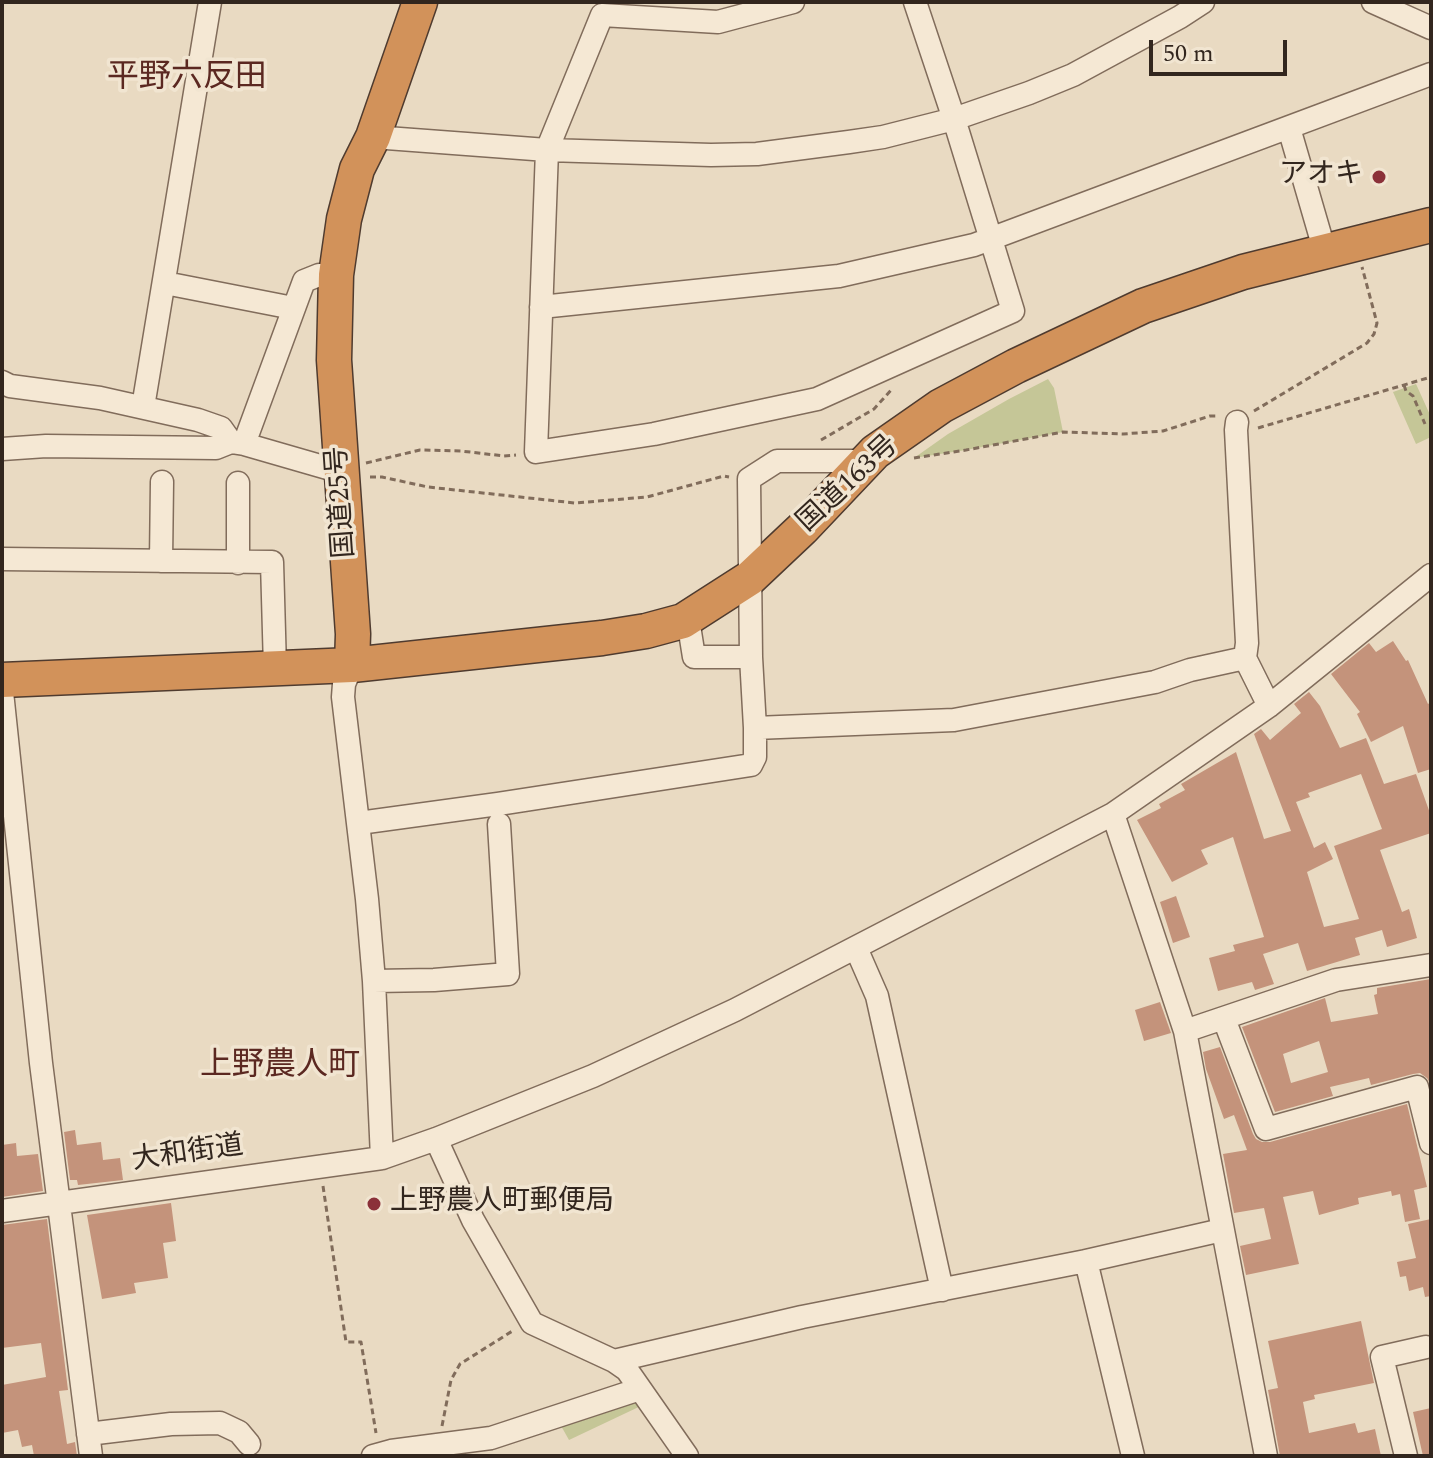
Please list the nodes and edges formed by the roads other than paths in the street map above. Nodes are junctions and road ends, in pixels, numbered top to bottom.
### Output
1 (210, 2) edge
2 (420, 2) edge
3 (793, 2) edge
4 (915, 2) edge
5 (1203, 2) edge
6 (1373, 2) edge
7 (1431, 28) edge
8 (1431, 74) edge
9 (954, 119) junction
10 (1289, 128) junction
11 (373, 137) junction
12 (547, 150) junction
13 (1431, 225) edge
14 (992, 238) junction
15 (1325, 252) junction
16 (336, 275) junction
17 (165, 283) junction
18 (541, 307) junction
19 (293, 308) junction
20 (2, 382) edge
21 (143, 407) junction
22 (1237, 422) road end
23 (237, 443) junction
24 (2, 449) edge
25 (867, 461) junction
26 (356, 471) junction
27 (162, 482) dead end
28 (238, 483) dead end
29 (2, 559) edge
30 (161, 561) junction
31 (238, 563) junction
32 (1431, 575) edge
33 (750, 578) junction
34 (683, 621) junction
35 (751, 657) junction
36 (1245, 658) junction
37 (352, 665) junction
38 (275, 668) junction
39 (2, 680) edge
40 (2, 692) edge
41 (1269, 706) junction
42 (755, 728) junction
43 (1113, 814) junction
44 (359, 823) junction
45 (499, 824) dead end
46 (856, 948) junction
47 (1431, 965) edge
48 (374, 981) junction
49 (1224, 1019) junction
50 (1185, 1031) junction
51 (436, 1139) junction
52 (1431, 1143) edge
53 (382, 1158) junction
54 (60, 1203) junction
55 (2, 1211) edge
56 (1222, 1230) junction
57 (1086, 1261) junction
58 (942, 1290) junction
59 (1426, 1347) dead end
60 (614, 1361) junction
61 (640, 1389) junction
62 (249, 1444) dead end
63 (90, 1445) edge
64 (494, 1447) edge
65 (384, 1454) edge
66 (1263, 1455) edge
67 (687, 1456) edge
68 (1133, 1456) edge
69 (1406, 1456) edge

1 - 17 street
2 - 11 highway, 国道25号
3 - 12 street
4 - 9 street
5 - 9 street
6 - 7 street
8 - 10 street
9 - 12 street
9 - 14 street
10 - 14 street
10 - 15 street
11 - 12 street
11 - 16 highway, 国道25号
12 - 18 street
13 - 15 highway, 国道163号
14 - 18 street
14 - 18 street
15 - 25 highway, 国道163号
16 - 19 street
16 - 26 highway, 国道25号
17 - 19 street
17 - 21 street
19 - 23 street
20 - 21 street
21 - 23 street
22 - 36 street
23 - 24 street
23 - 26 street
25 - 33 highway, 国道163号
25 - 33 street
26 - 37 highway, 国道25号
27 - 30 street
28 - 31 street
29 - 30 street
30 - 31 street
31 - 38 street
32 - 41 street, 大和街道
33 - 34 highway, 国道163号
33 - 35 street
34 - 35 street
34 - 37 highway, 国道163号
35 - 42 street
36 - 41 street
36 - 42 street
37 - 38 highway
37 - 44 street
38 - 39 highway
40 - 54 street
41 - 43 street, 大和街道
42 - 44 street
43 - 46 street, 大和街道
43 - 50 street
44 - 48 street
45 - 48 street
46 - 51 street, 大和街道
46 - 58 street
47 - 49 street
48 - 53 street
49 - 50 street
49 - 52 street
50 - 56 street
51 - 53 street, 大和街道
51 - 60 street
53 - 54 street, 大和街道
54 - 55 street, 大和街道
54 - 63 street
56 - 57 street
56 - 66 street
57 - 58 street
57 - 68 street
58 - 60 street
59 - 69 street
60 - 61 street
61 - 64 street
61 - 67 street
62 - 63 street
64 - 65 street

